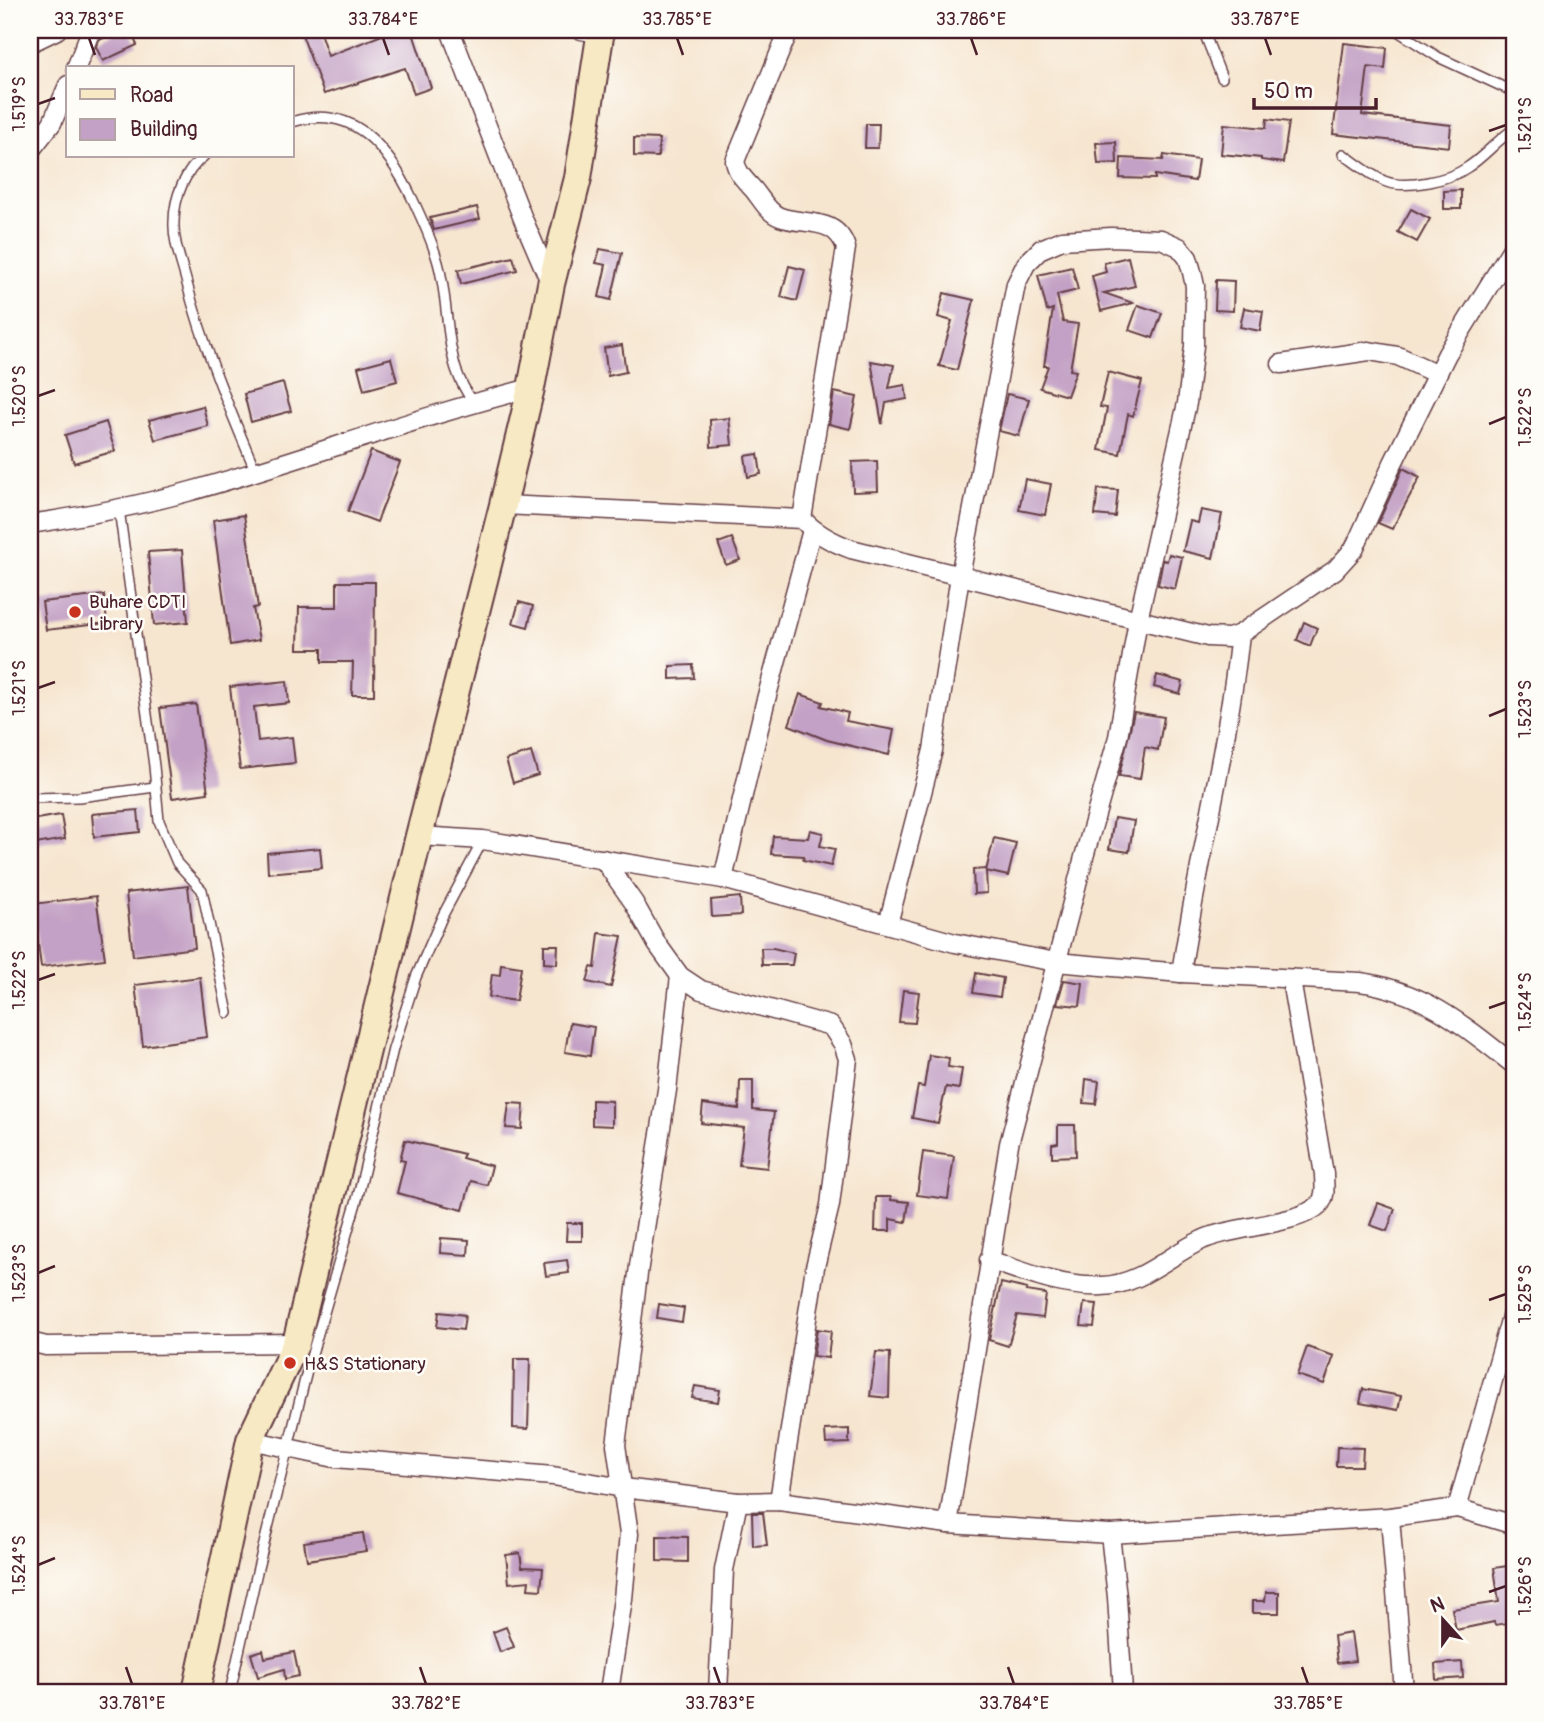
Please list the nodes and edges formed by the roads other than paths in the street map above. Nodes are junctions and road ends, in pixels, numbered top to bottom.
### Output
1 (57, 30) edge
2 (91, 30) edge
3 (450, 30) edge
4 (789, 30) edge
5 (1203, 30) edge
6 (1396, 30) edge
7 (594, 31) edge
8 (30, 43) edge
9 (77, 66) edge
10 (1222, 78) dead end
11 (66, 90) edge
12 (1514, 92) edge
13 (294, 122) edge
14 (1514, 129) edge
15 (30, 151) edge
16 (1343, 154) dead end
17 (202, 158) edge
18 (1514, 245) edge
19 (551, 284) junction
20 (1281, 364) dead end
21 (1437, 374) junction
22 (531, 388) junction
23 (472, 402) junction
24 (256, 472) junction
25 (503, 505) junction
26 (119, 509) junction
27 (30, 524) edge
28 (807, 525) junction
29 (960, 576) junction
30 (1138, 620) junction
31 (1240, 634) junction
32 (155, 787) junction
33 (30, 798) edge
34 (419, 836) junction
35 (483, 840) junction
36 (603, 859) junction
37 (723, 878) junction
38 (888, 924) junction
39 (1056, 962) junction
40 (1181, 974) junction
41 (680, 976) junction
42 (1291, 980) junction
43 (228, 1013) dead end
44 (1514, 1065) edge
45 (989, 1260) junction
46 (1514, 1306) edge
47 (30, 1342) edge
48 (296, 1343) junction
49 (250, 1440) junction
50 (289, 1448) junction
51 (623, 1488) junction
52 (779, 1501) junction
53 (738, 1502) junction
54 (1457, 1508) junction
55 (1390, 1517) junction
56 (948, 1524) junction
57 (1514, 1525) edge
58 (1110, 1534) junction
59 (196, 1692) edge
60 (230, 1692) edge
61 (609, 1692) edge
62 (718, 1692) edge
63 (1123, 1692) edge
64 (1404, 1692) edge

1 - 8 street
2 - 9 street
3 - 19 street
4 - 28 street
5 - 10 lane
6 - 12 lane
7 - 19 main road
11 - 15 street
13 - 23 lane
14 - 16 lane
17 - 24 lane
18 - 21 street
19 - 22 main road
20 - 21 street
21 - 31 street
22 - 23 street
22 - 25 main road
23 - 24 street
24 - 26 street
25 - 28 street
25 - 34 main road
26 - 27 street
26 - 32 lane
28 - 29 street
28 - 37 street
29 - 30 street
29 - 30 street
29 - 38 street
30 - 31 street
30 - 39 street
31 - 40 street
32 - 33 lane
32 - 43 lane
34 - 35 street
34 - 48 main road
35 - 36 street
35 - 50 lane
36 - 37 street
36 - 41 street
37 - 38 street
38 - 39 street
39 - 40 street
39 - 45 street
40 - 42 street
41 - 51 street
41 - 52 street
42 - 44 street
42 - 45 street
45 - 56 street
46 - 54 street
47 - 48 street
48 - 49 main road
49 - 50 street
49 - 59 main road
50 - 51 street
50 - 60 lane
51 - 53 street
51 - 61 street
52 - 53 street
52 - 56 street
53 - 62 street
54 - 55 street
54 - 57 street
55 - 58 street
55 - 64 street
56 - 58 street
58 - 63 street

